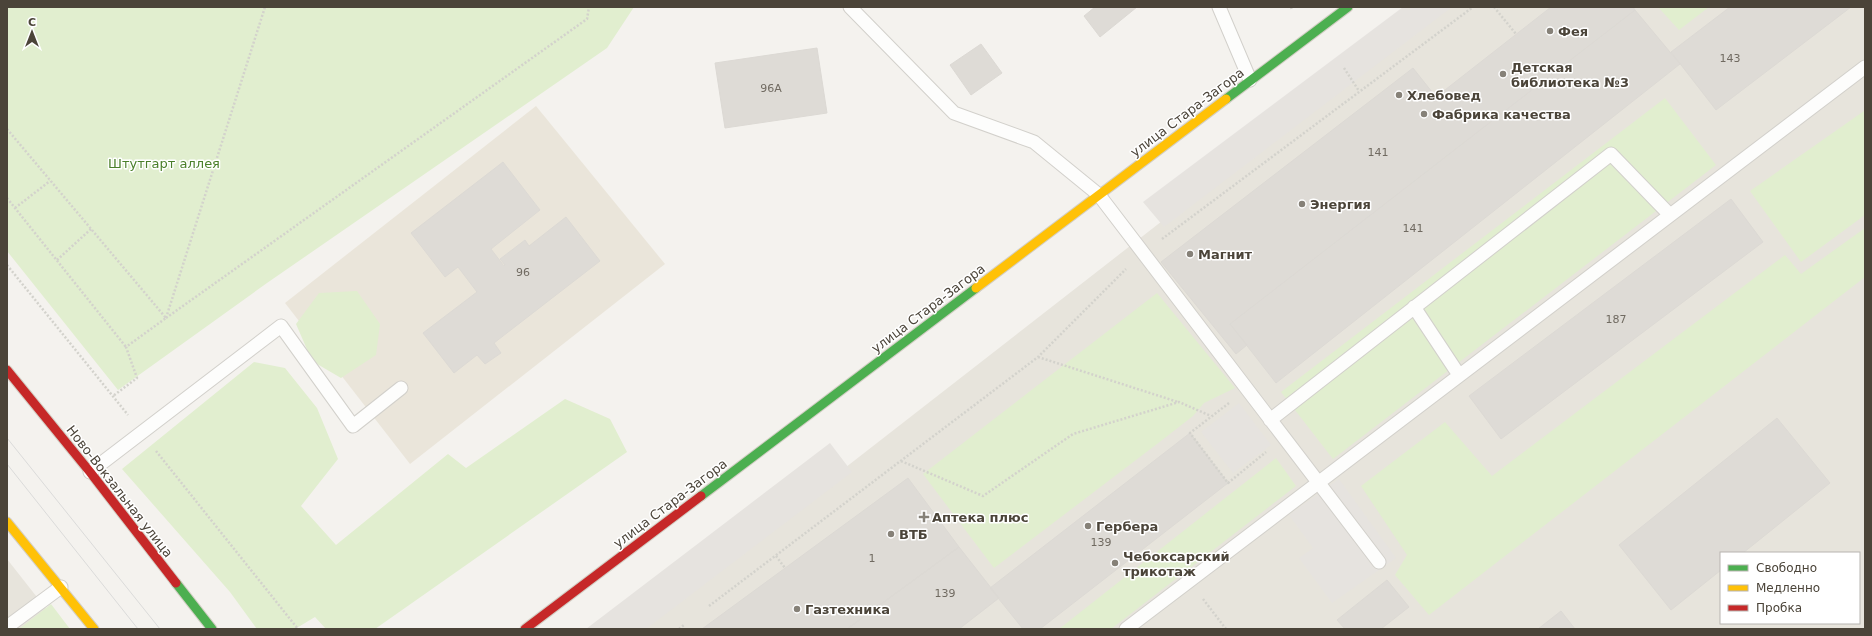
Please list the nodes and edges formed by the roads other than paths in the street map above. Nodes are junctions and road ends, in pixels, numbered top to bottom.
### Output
1 (850, 7) edge
2 (1219, 7) edge
3 (1348, 7) edge
4 (1865, 67) edge
5 (1250, 80) junction
6 (1099, 195) junction
7 (1670, 215) junction
8 (1414, 307) junction
9 (7, 370) edge
10 (1459, 375) junction
11 (401, 388) dead end
12 (1270, 420) junction
13 (90, 472) junction
14 (1318, 482) junction
15 (7, 522) edge
16 (1379, 562) dead end
17 (61, 587) junction
18 (7, 627) edge
19 (94, 629) edge
20 (212, 629) edge
21 (525, 629) edge
22 (1126, 629) edge

1 - 6 lane
2 - 5 lane
3 - 5 main road, улица Стара-Загора
4 - 7 lane
5 - 6 main road, улица Стара-Загора
6 - 12 lane
6 - 21 main road, улица Стара-Загора
7 - 8 lane
7 - 10 lane
8 - 10 lane
8 - 12 lane
9 - 13 main road, Ново-Вокзальная улица
10 - 14 lane
11 - 13 lane
12 - 14 lane
13 - 20 main road, Ново-Вокзальная улица
14 - 16 lane
14 - 22 lane
15 - 17 main road
17 - 18 lane
17 - 19 main road

